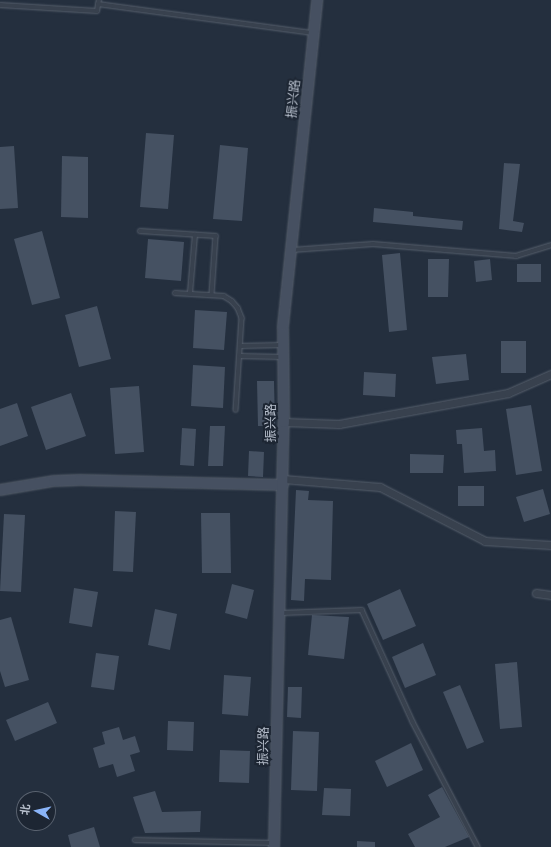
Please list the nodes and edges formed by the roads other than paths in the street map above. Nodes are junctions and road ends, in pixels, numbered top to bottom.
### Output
1 (317, 0) edge
2 (98, 2) edge
3 (0, 5) edge
4 (314, 33) junction
5 (140, 231) dead end
6 (195, 235) junction
7 (551, 245) edge
8 (292, 250) junction
9 (175, 293) dead end
10 (190, 294) junction
11 (212, 295) junction
12 (283, 345) junction
13 (240, 346) junction
14 (240, 356) junction
15 (283, 357) junction
16 (551, 374) edge
17 (236, 410) dead end
18 (284, 422) junction
19 (283, 482) junction
20 (0, 490) edge
21 (551, 545) edge
22 (536, 593) dead end
23 (551, 595) edge
24 (280, 614) junction
25 (134, 840) dead end
26 (274, 845) edge
27 (478, 847) edge

1 - 4 street, 振兴路
2 - 3 lane
2 - 4 lane
4 - 8 street, 振兴路
5 - 6 lane
6 - 10 lane
6 - 11 lane
7 - 8 lane
8 - 12 street, 振兴路
9 - 10 lane
10 - 11 lane
11 - 13 lane
12 - 13 lane
12 - 15 street, 振兴路
13 - 14 lane
14 - 15 lane
14 - 17 lane
15 - 18 street, 振兴路
16 - 18 street
18 - 19 street, 振兴路
19 - 20 street
19 - 21 street
19 - 24 street, 振兴路
22 - 23 street
24 - 26 street, 振兴路
24 - 27 lane
25 - 26 lane

